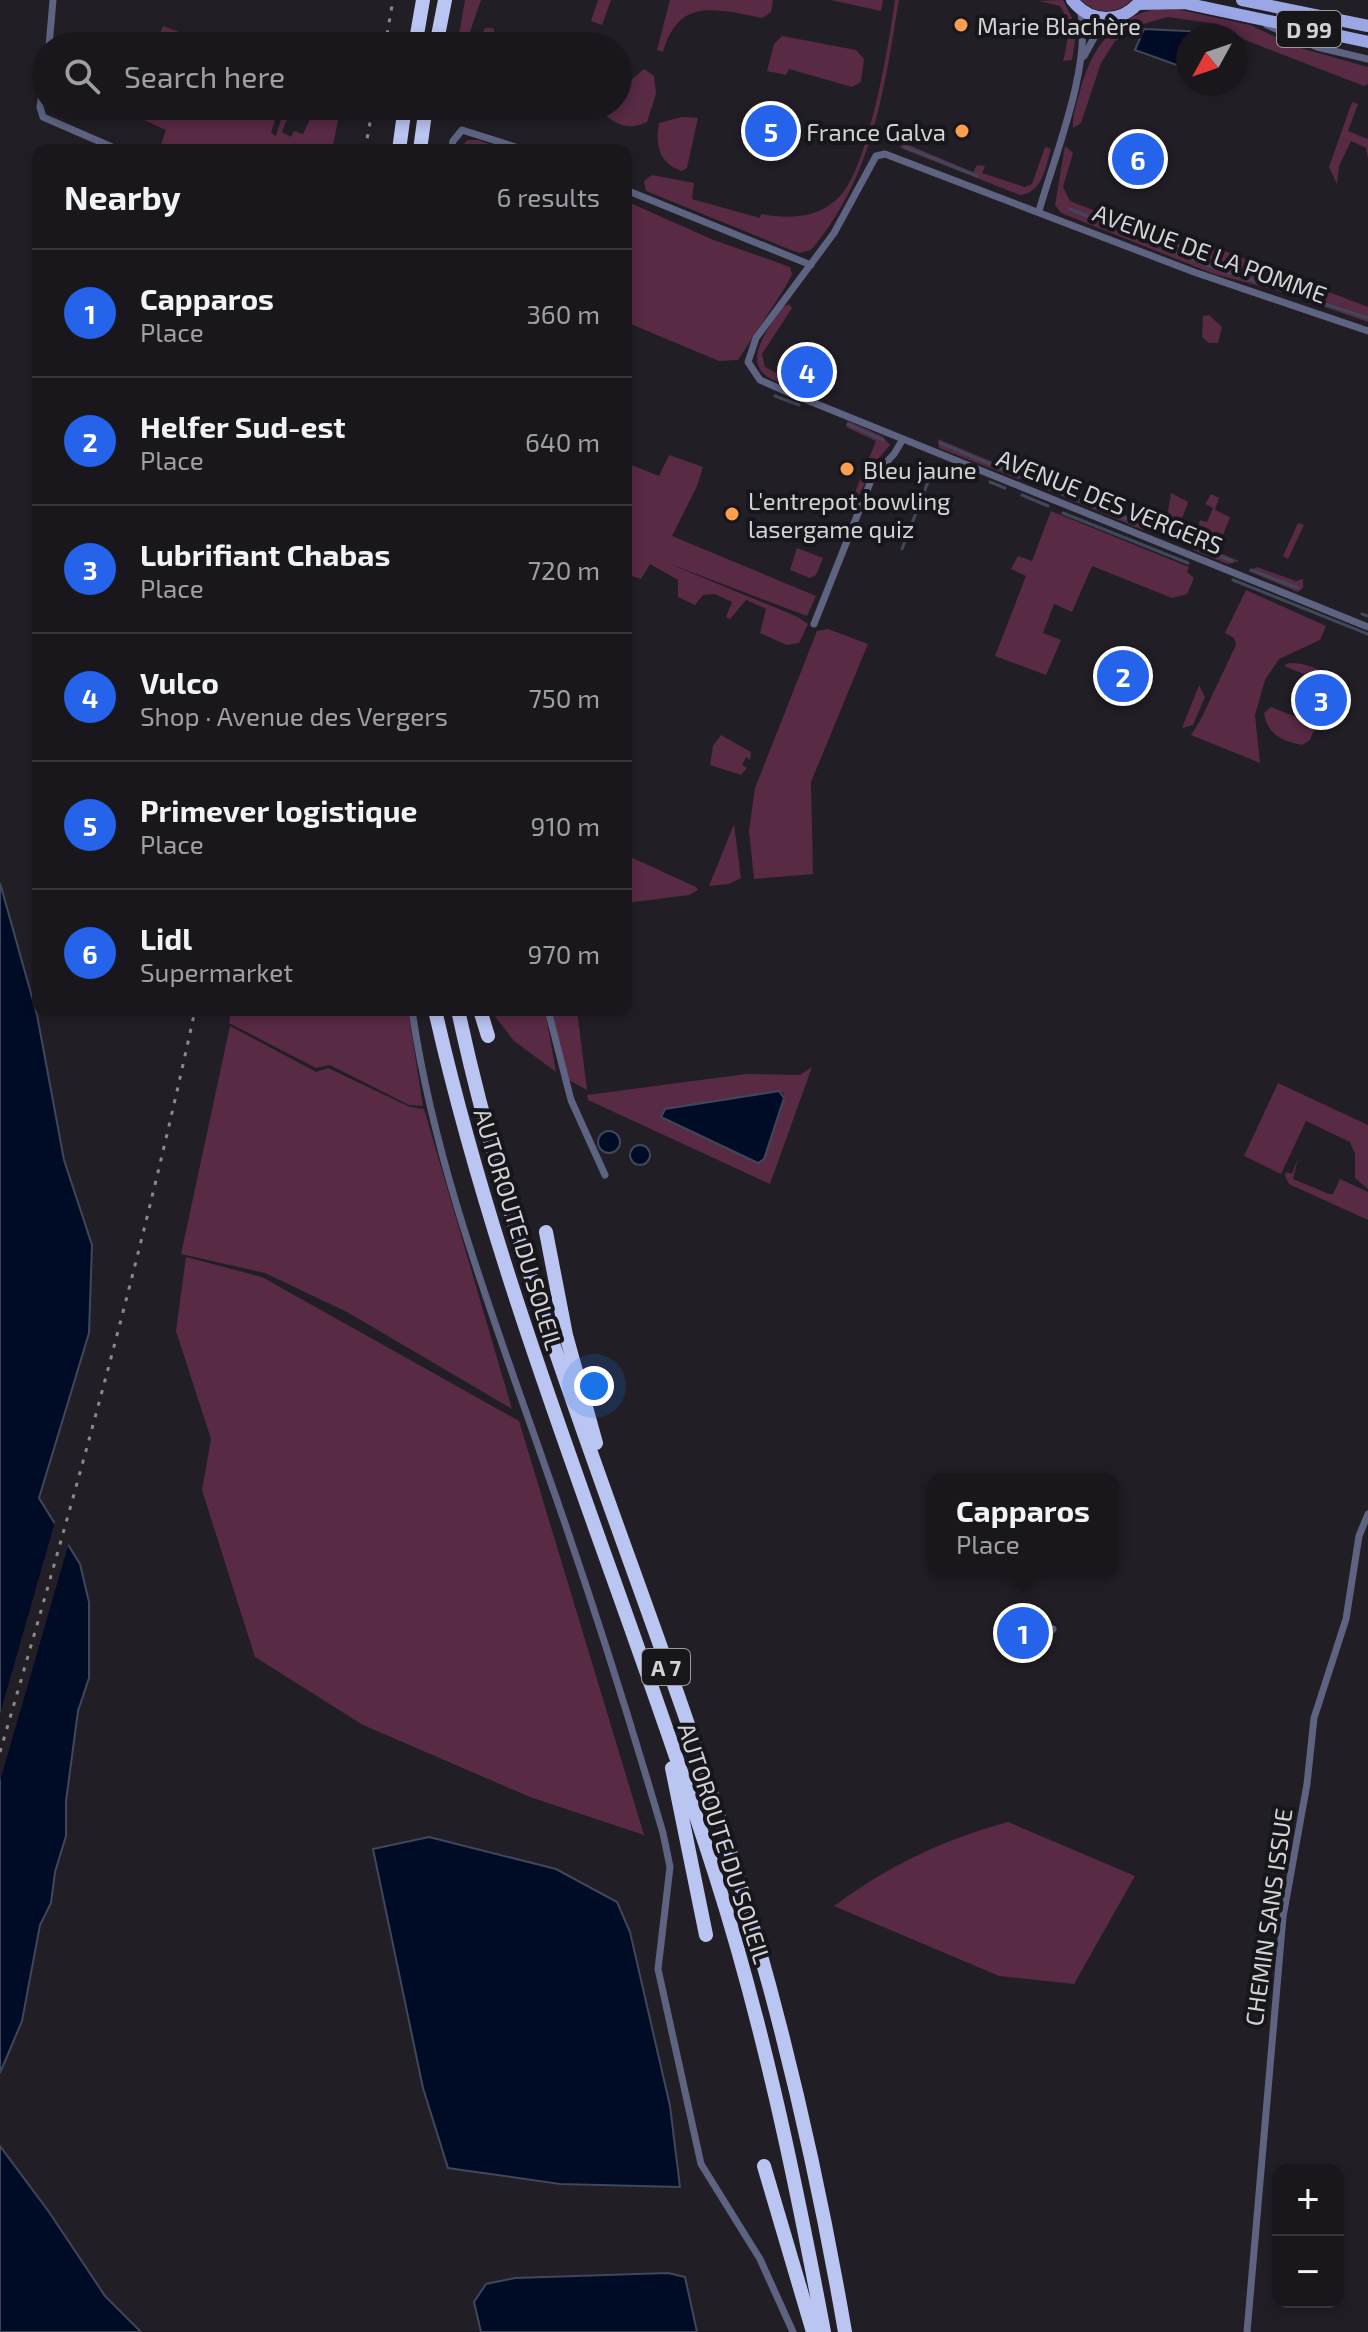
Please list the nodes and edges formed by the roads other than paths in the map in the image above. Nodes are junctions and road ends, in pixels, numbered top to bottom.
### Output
1 (53, 0) edge
2 (423, 0) edge
3 (445, 0) edge
4 (1242, 0) edge
5 (1140, 2) edge
6 (1076, 4) edge
7 (1296, 6) edge
8 (1250, 17) junction
9 (1112, 19) junction
10 (1368, 26) edge
11 (50, 32) edge
12 (417, 32) edge
13 (439, 32) edge
14 (1368, 42) edge
15 (1368, 59) edge
16 (1081, 62) junction
17 (50, 120) edge
18 (403, 120) edge
19 (424, 120) edge
20 (105, 144) edge
21 (400, 144) edge
22 (421, 144) edge
23 (452, 144) edge
24 (506, 144) edge
25 (632, 192) edge
26 (1039, 211) junction
27 (811, 265) junction
28 (1368, 331) edge
29 (903, 439) junction
30 (814, 624) dead end
31 (1368, 627) edge
32 (413, 1016) edge
33 (437, 1016) edge
34 (460, 1016) edge
35 (482, 1016) edge
36 (550, 1016) edge
37 (488, 1036) dead end
38 (605, 1175) dead end
39 (546, 1232) dead end
40 (1368, 1514) edge
41 (616, 1525) junction
42 (1053, 1629) dead end
43 (1041, 1639) dead end
44 (666, 1728) junction
45 (706, 1935) dead end
46 (764, 2166) dead end
47 (793, 2332) edge
48 (813, 2332) edge
49 (824, 2332) edge
50 (845, 2332) edge
51 (1247, 2332) edge

1 - 11 street
2 - 12 highway
3 - 13 highway
4 - 7 main road, D 99
5 - 8 main road, D 99
5 - 9 main road
6 - 9 main road
6 - 16 street
7 - 10 main road, D 99
8 - 14 main road, D 99
8 - 15 street
9 - 16 street
16 - 26 street
17 - 20 street
18 - 21 highway
19 - 22 highway
23 - 24 street
25 - 27 street
26 - 27 street, AVENUE DE LA POMME
26 - 28 street, AVENUE DE LA POMME
27 - 29 street, AVENUE DES VERGERS
29 - 30 street
29 - 31 street, AVENUE DES VERGERS
32 - 47 street
33 - 44 highway, AUTOROUTE DU SOLEIL / A 7
34 - 41 highway, AUTOROUTE DU SOLEIL / A 7
35 - 37 highway
36 - 38 street
39 - 41 highway
40 - 51 street, CHEMIN SANS ISSUE
41 - 50 highway, AUTOROUTE DU SOLEIL / A 7
42 - 43 street
44 - 45 highway
44 - 49 highway, AUTOROUTE DU SOLEIL / A 7
46 - 48 highway

